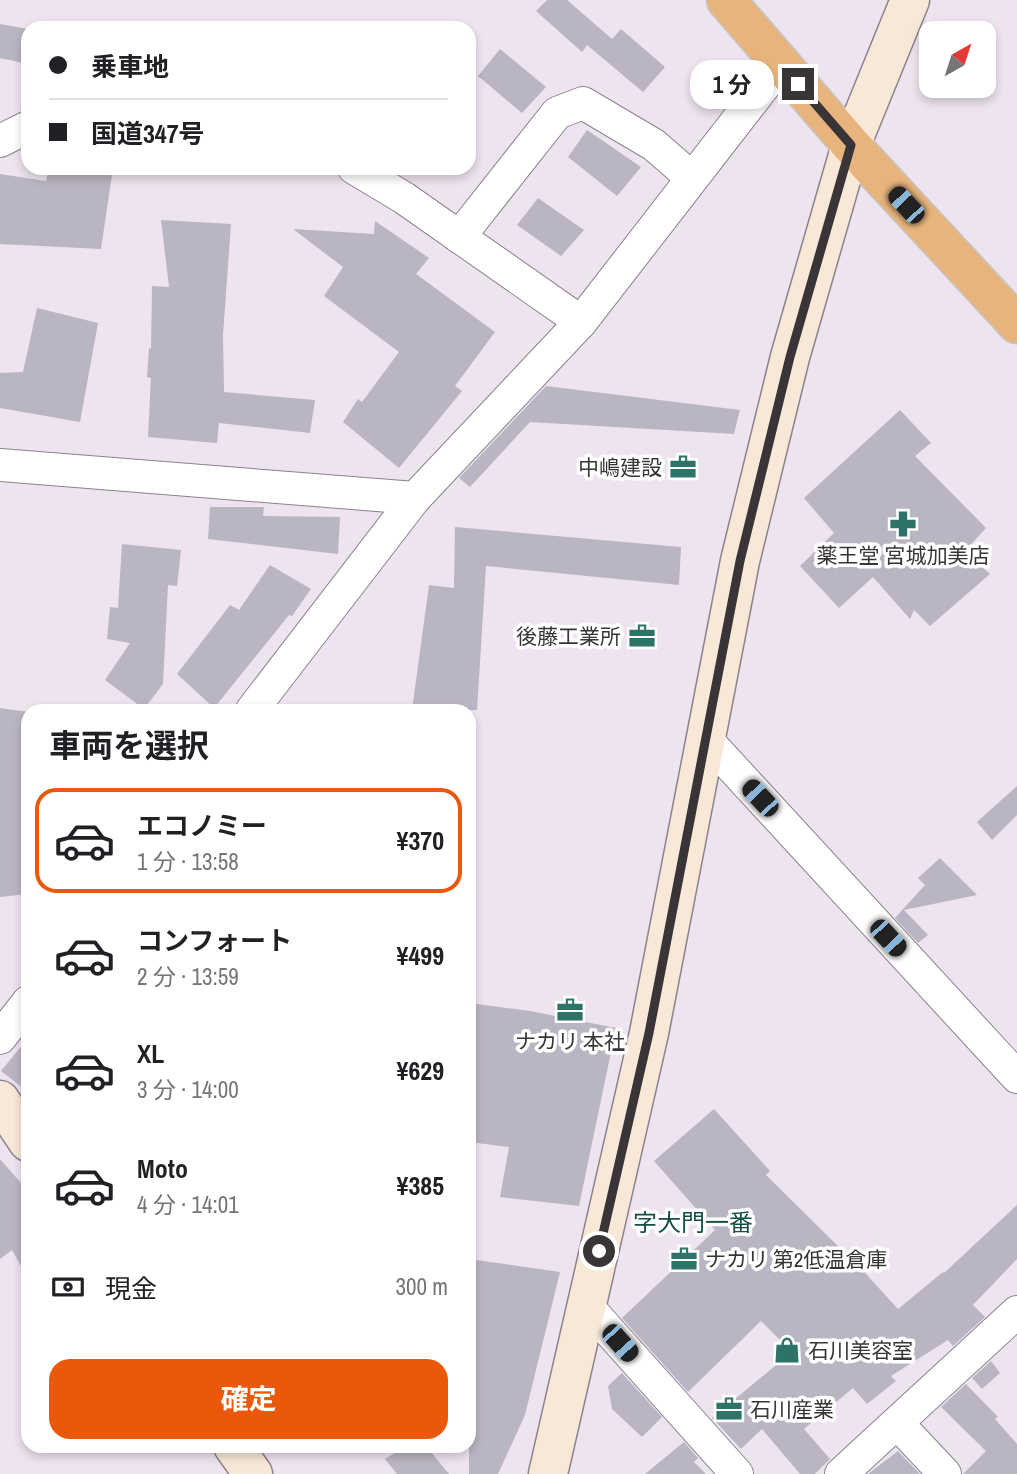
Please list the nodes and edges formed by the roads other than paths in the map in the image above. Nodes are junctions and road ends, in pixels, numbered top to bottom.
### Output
1 (726, 0) edge
2 (910, 0) edge
3 (781, 64) junction
4 (21, 130) edge
5 (0, 141) edge
6 (851, 145) junction
7 (366, 175) edge
8 (692, 178) junction
9 (459, 237) junction
10 (581, 322) junction
11 (1017, 324) edge
12 (0, 465) edge
13 (415, 498) junction
14 (257, 704) edge
15 (705, 738) junction
16 (21, 1011) edge
17 (0, 1038) edge
18 (1017, 1077) edge
19 (0, 1100) edge
20 (21, 1132) edge
21 (586, 1305) junction
22 (1017, 1312) edge
23 (898, 1424) junction
24 (238, 1453) edge
25 (253, 1474) edge
26 (548, 1474) edge
27 (737, 1474) edge
28 (841, 1474) edge
29 (945, 1474) edge

1 - 3 highway
2 - 6 street
3 - 6 highway
3 - 8 street
4 - 5 street
6 - 11 highway
6 - 15 street
7 - 9 street
8 - 9 street
8 - 10 street
9 - 10 street
10 - 13 street
12 - 13 street
13 - 14 street
15 - 18 street
15 - 21 street
16 - 17 street
19 - 20 street
21 - 26 street
21 - 27 street
22 - 23 street
23 - 28 street
23 - 29 street
24 - 25 street

